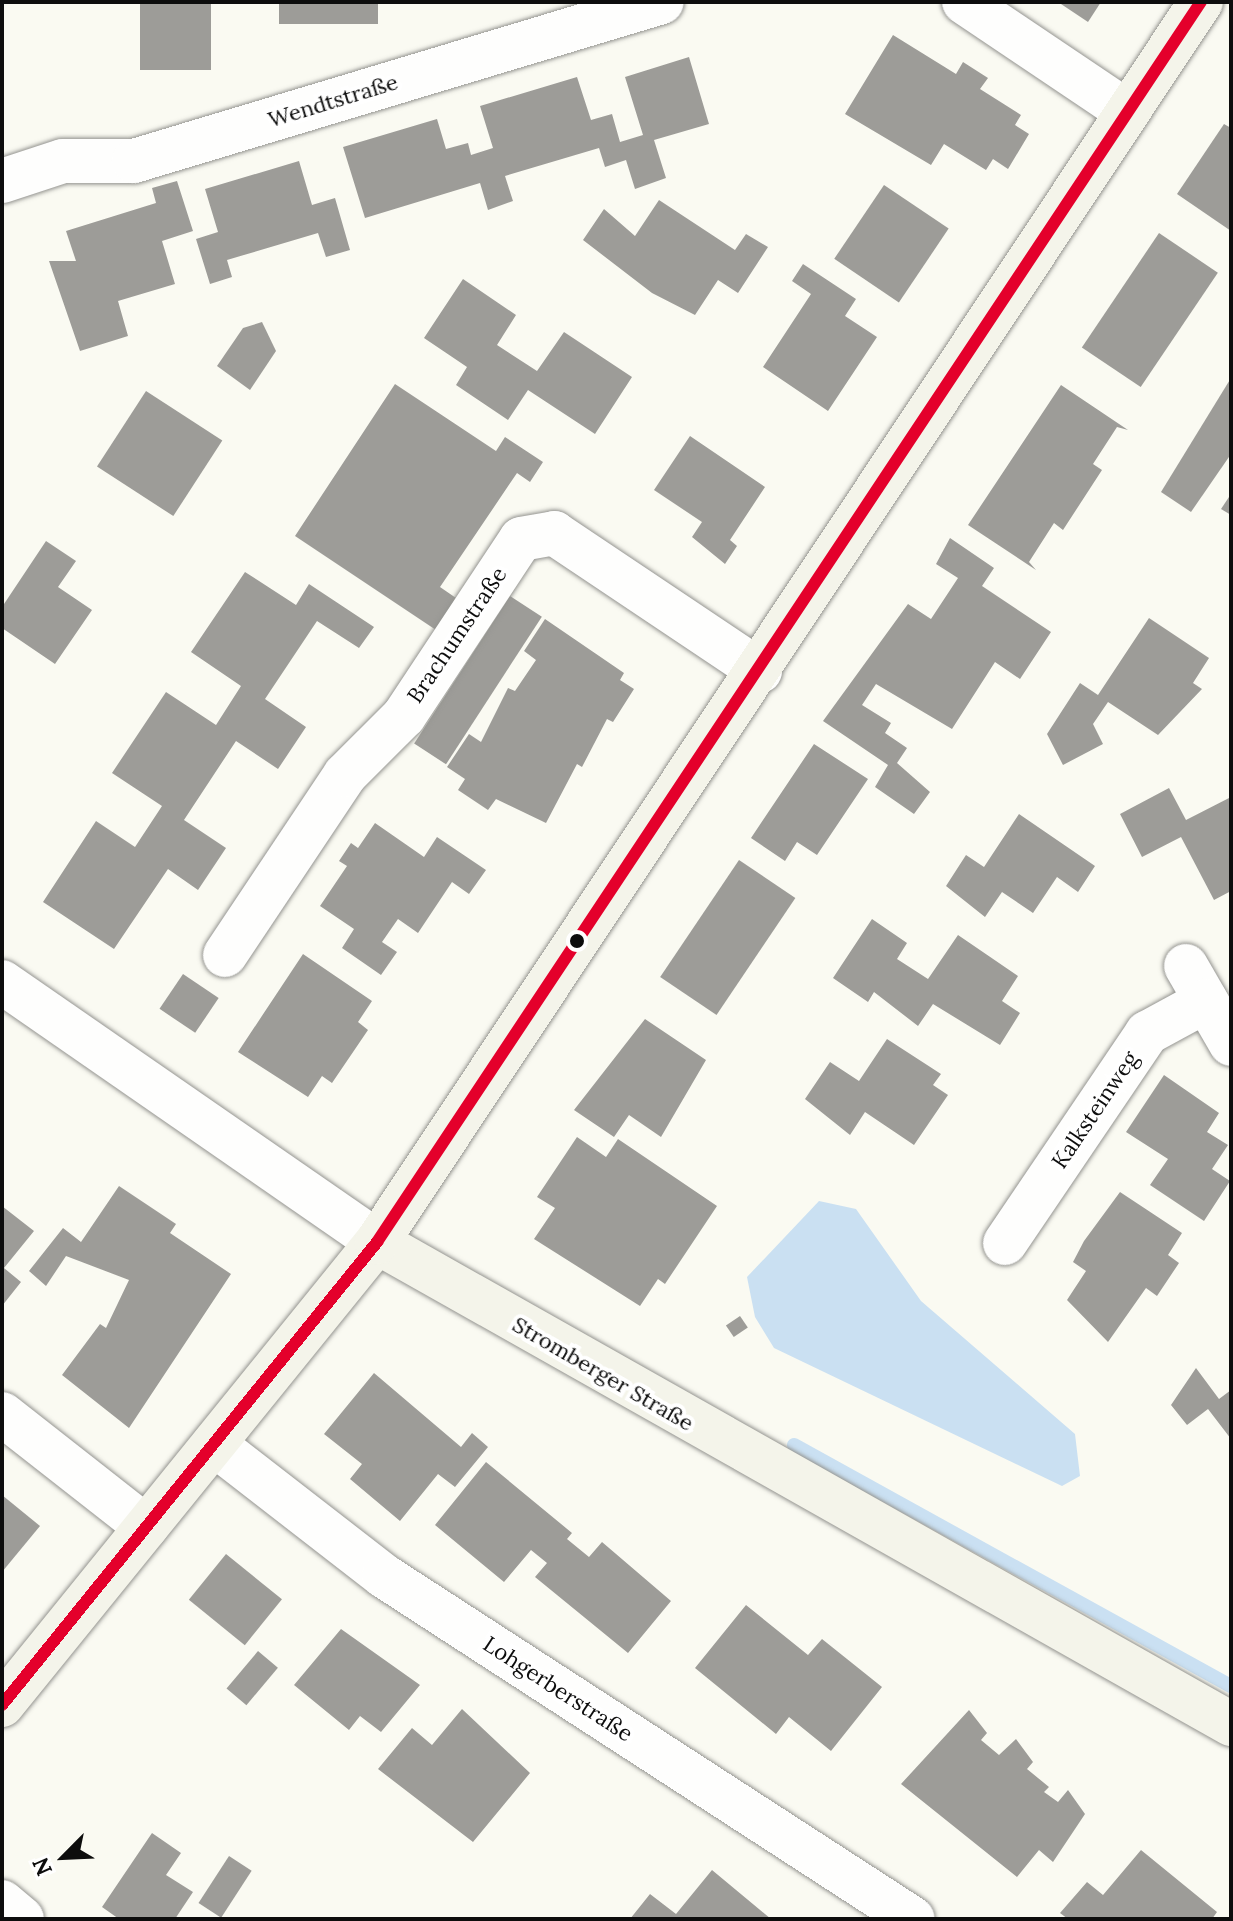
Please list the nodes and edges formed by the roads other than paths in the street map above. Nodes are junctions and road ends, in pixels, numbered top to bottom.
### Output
1 (662, 2) edge
2 (964, 2) edge
3 (1201, 2) edge
4 (1128, 112) junction
5 (2, 181) edge
6 (760, 671) junction
7 (225, 955) dead end
8 (2, 982) edge
9 (1231, 1044) edge
10 (377, 1242) junction
11 (1005, 1243) dead end
12 (2, 1414) edge
13 (214, 1444) junction
14 (146, 1527) junction
15 (2, 1705) edge
16 (1231, 1724) edge
17 (2, 1902) edge
18 (22, 1919) edge
19 (913, 1919) edge

1 - 5 street, Wendtstraße
2 - 4 street
3 - 4 main road
4 - 6 main road
6 - 7 street, Brachumstraße
6 - 10 main road
8 - 10 street, Stromberger Straße
9 - 11 street, Kalksteinweg
10 - 13 main road
10 - 16 main road, Stromberger Straße
12 - 14 street
13 - 14 main road
13 - 19 street, Lohgerberstraße
14 - 15 main road
17 - 18 street

